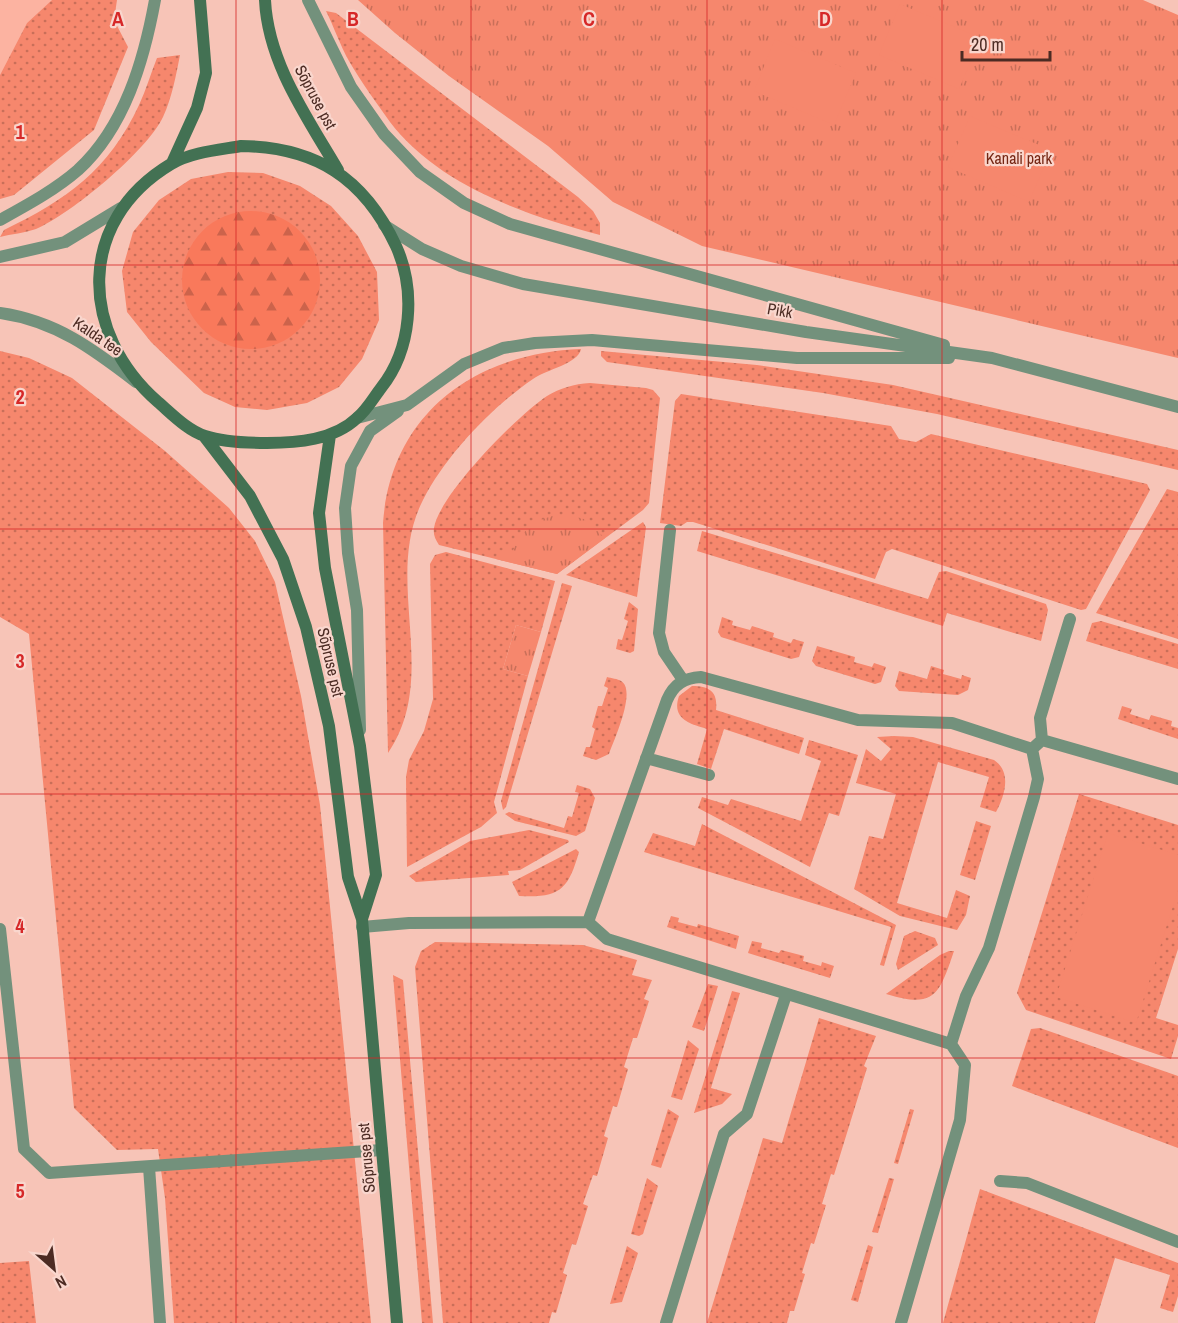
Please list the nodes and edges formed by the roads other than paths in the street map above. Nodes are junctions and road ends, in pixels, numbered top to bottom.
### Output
1 (155, 0) edge
2 (200, 0) edge
3 (265, 0) edge
4 (308, 0) edge
5 (172, 163) junction
6 (338, 171) junction
7 (121, 208) junction
8 (0, 220) edge
9 (384, 225) junction
10 (0, 257) edge
11 (0, 313) edge
12 (992, 358) junction
13 (139, 385) junction
14 (407, 405) junction
15 (1178, 407) edge
16 (357, 418) junction
17 (330, 435) junction
18 (204, 436) junction
19 (670, 530) dead end
20 (1070, 619) dead end
21 (683, 680) junction
22 (1042, 740) junction
23 (360, 746) junction
24 (1032, 749) junction
25 (646, 758) junction
26 (709, 775) dead end
27 (1178, 779) edge
28 (588, 922) junction
29 (362, 923) junction
30 (0, 929) edge
31 (786, 995) junction
32 (951, 1044) junction
33 (382, 1150) junction
34 (149, 1167) junction
35 (1000, 1181) dead end
36 (1178, 1242) edge
37 (160, 1323) edge
38 (397, 1323) edge
39 (666, 1323) edge
40 (901, 1323) edge

1 - 8 street
2 - 5 main road
3 - 6 main road, Sõpruse pst
4 - 12 street
5 - 6 main road
5 - 7 main road
6 - 9 main road
7 - 10 street
7 - 13 main road
9 - 12 street, Pikk
9 - 16 main road
11 - 13 street, Kalda tee
12 - 14 street
12 - 15 street, Pikk
13 - 18 main road
14 - 16 street
14 - 23 street
16 - 17 main road
17 - 18 main road
17 - 23 main road, Sõpruse pst
18 - 29 main road, Sõpruse pst
19 - 21 street
20 - 22 street
21 - 24 street
21 - 25 street
22 - 24 street
22 - 27 street
23 - 29 main road, Sõpruse pst
24 - 32 street
25 - 26 street
25 - 28 street
28 - 29 street
28 - 31 street
29 - 33 main road, Sõpruse pst
30 - 34 street
31 - 32 street
31 - 39 street
32 - 40 street
33 - 34 street
33 - 38 main road, Sõpruse pst
34 - 37 street
35 - 36 street

